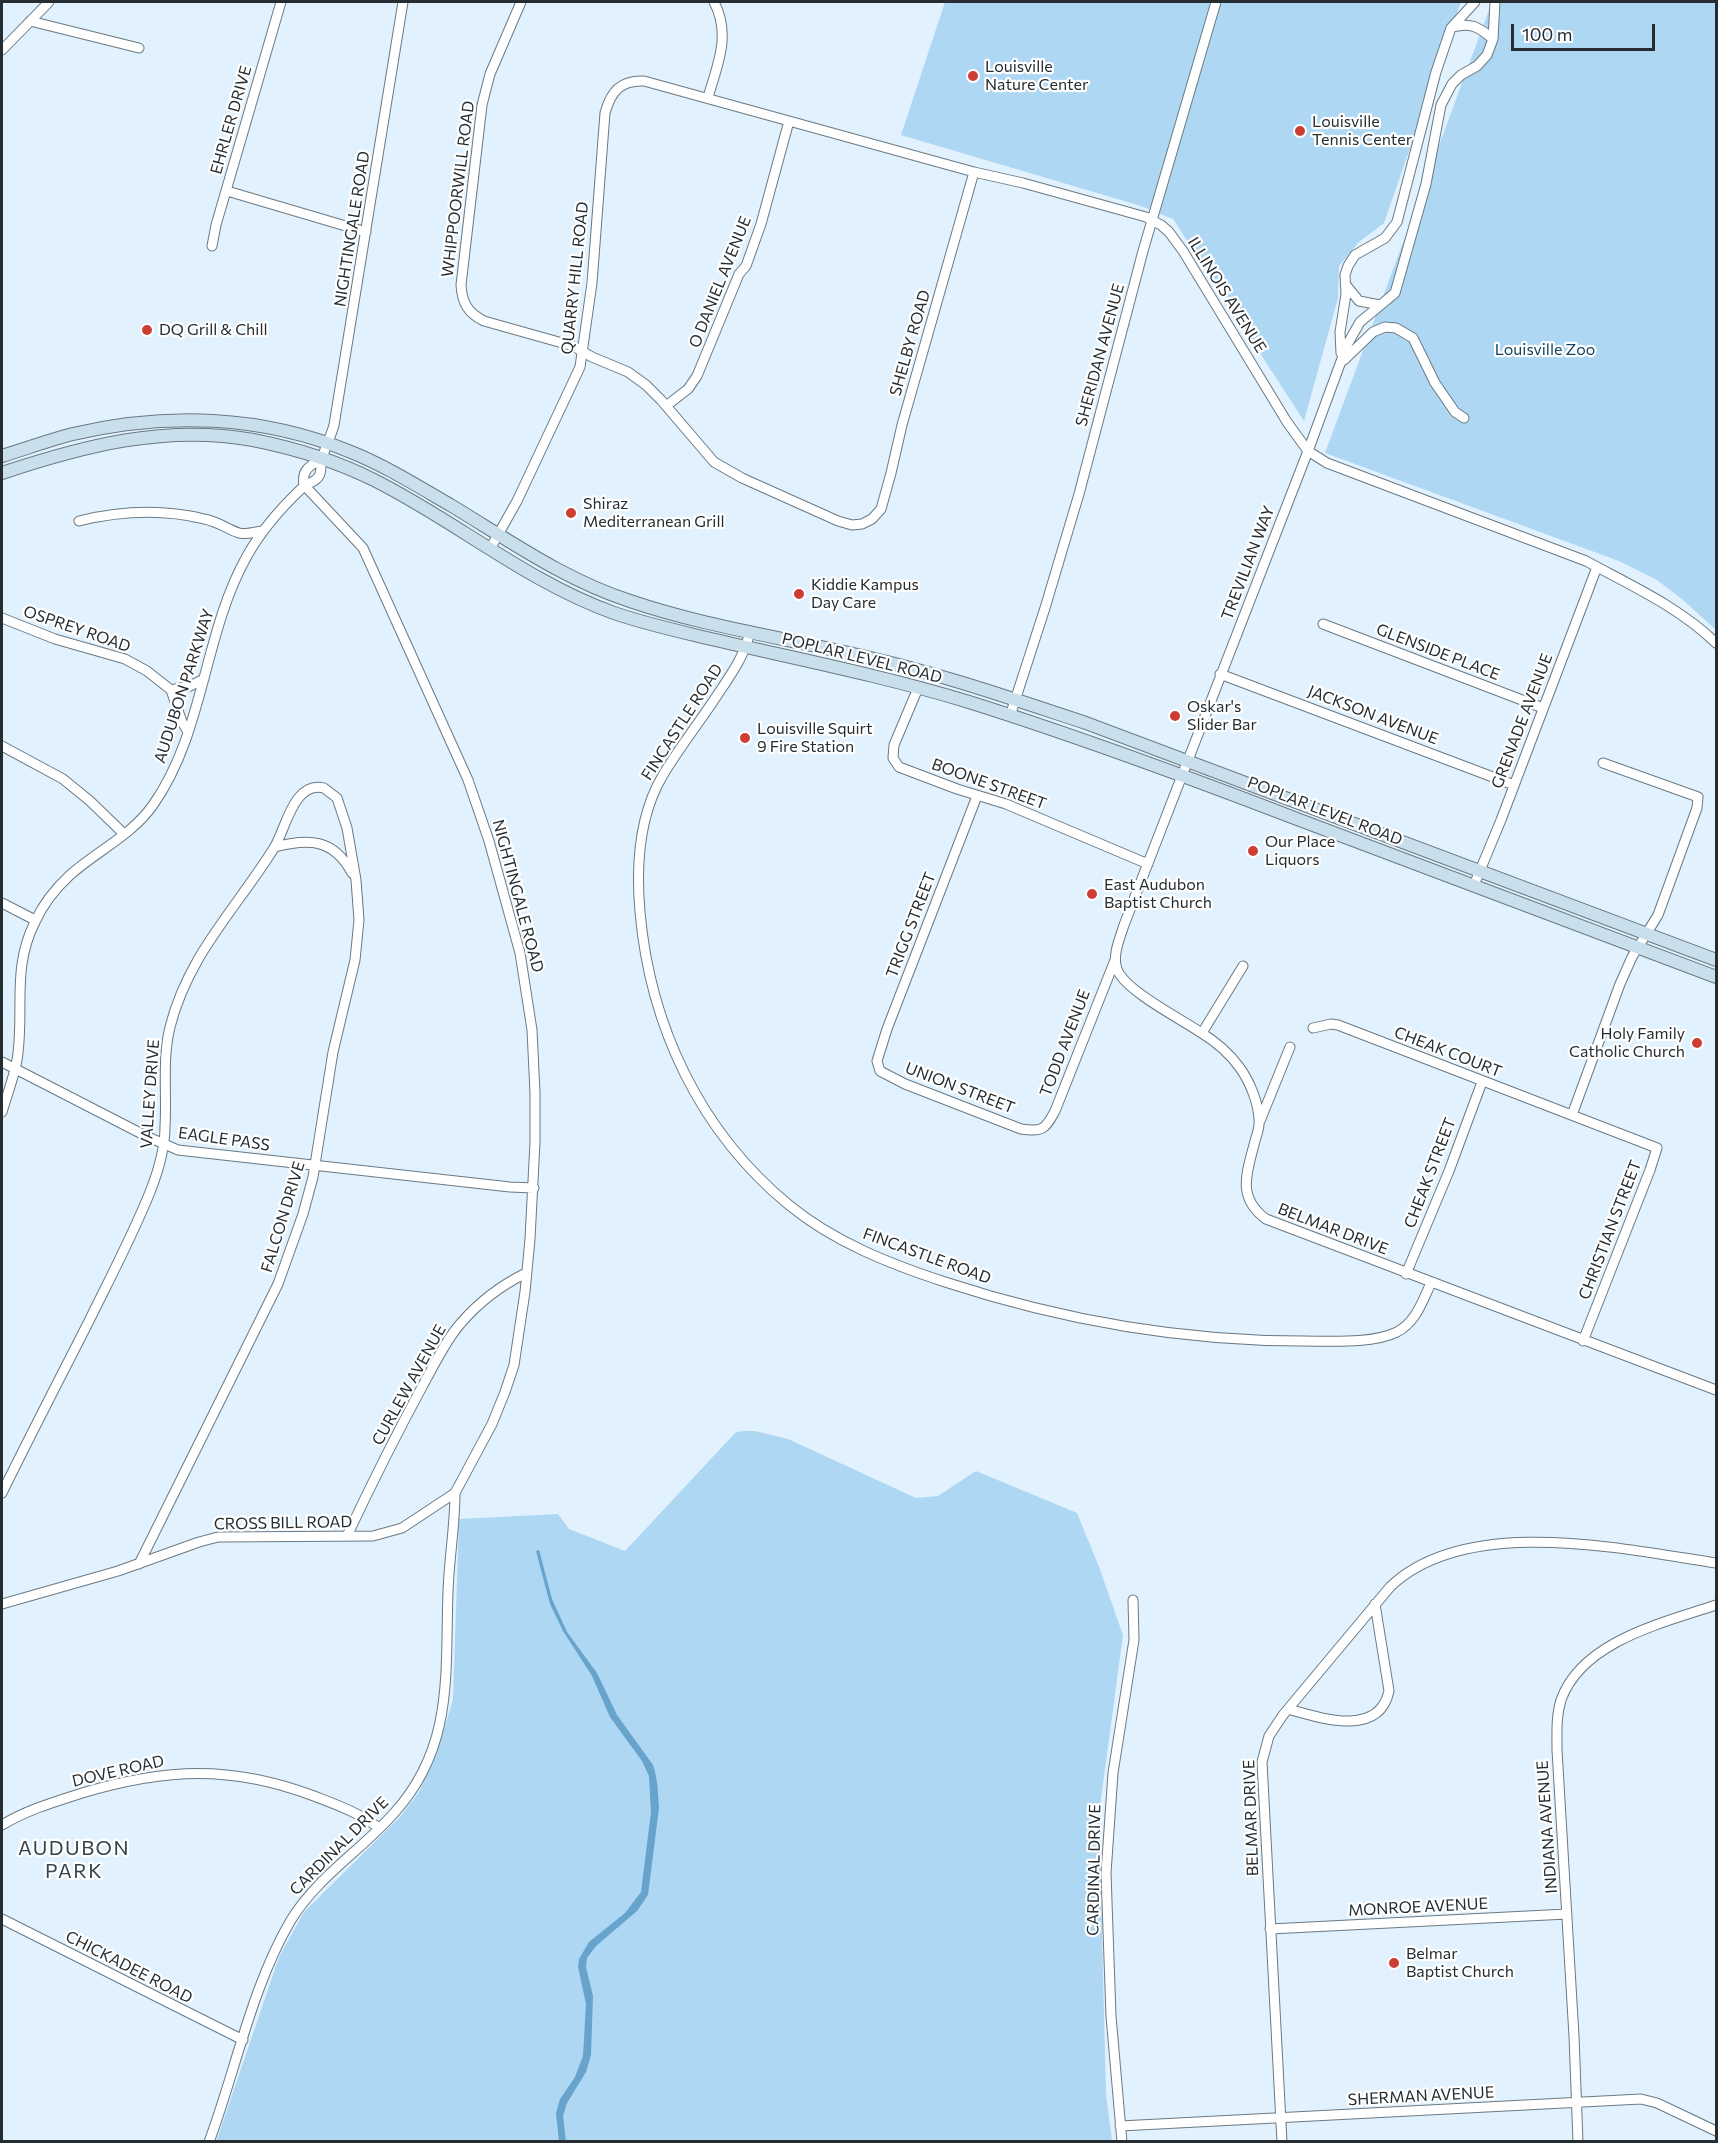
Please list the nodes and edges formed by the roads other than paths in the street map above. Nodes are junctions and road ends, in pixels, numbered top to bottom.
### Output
1 (49, 2) edge
2 (281, 2) edge
3 (403, 2) edge
4 (521, 2) edge
5 (714, 2) edge
6 (1216, 2) edge
7 (1475, 2) edge
8 (1495, 2) edge
9 (30, 21) junction
10 (1451, 28) junction
11 (1493, 39) junction
12 (139, 48) dead end
13 (2, 50) edge
14 (708, 97) junction
15 (789, 122) junction
16 (974, 172) junction
17 (226, 191) junction
18 (1152, 220) junction
19 (366, 232) junction
20 (212, 246) dead end
21 (1346, 285) junction
22 (1380, 305) junction
23 (582, 352) junction
24 (1342, 362) junction
25 (666, 406) junction
26 (1464, 418) dead end
27 (328, 444) junction
28 (1308, 451) junction
29 (2, 456) edge
30 (322, 458) junction
31 (2, 473) edge
32 (304, 485) junction
33 (872, 519) joint
34 (79, 520) dead end
35 (262, 531) junction
36 (240, 533) junction
37 (498, 535) junction
38 (489, 549) junction
39 (248, 554) junction
40 (1597, 567) junction
41 (2, 618) edge
42 (1323, 624) dead end
43 (750, 631) junction
44 (1716, 643) edge
45 (747, 648) junction
46 (1220, 674) junction
47 (204, 679) junction
48 (918, 688) junction
49 (171, 690) junction
50 (1016, 700) junction
51 (1543, 708) junction
52 (1010, 716) junction
53 (188, 732) junction
54 (2, 746) edge
55 (1188, 761) junction
56 (1603, 763) dead end
57 (1182, 775) junction
58 (1514, 785) junction
59 (324, 788) joint
60 (977, 796) junction
61 (124, 834) junction
62 (275, 847) junction
63 (1148, 864) junction
64 (1480, 870) junction
65 (356, 880) junction
66 (1474, 885) junction
67 (2, 903) edge
68 (35, 920) junction
69 (1647, 934) junction
70 (1639, 948) junction
71 (1116, 958) junction
72 (1716, 960) edge
73 (1243, 966) dead end
74 (1716, 977) edge
75 (1313, 1028) dead end
76 (1202, 1033) junction
77 (1290, 1047) dead end
78 (2, 1062) edge
79 (878, 1066) joint
80 (15, 1069) junction
81 (1482, 1082) junction
82 (2, 1112) edge
83 (1572, 1115) junction
84 (1260, 1120) junction
85 (1035, 1130) joint
86 (163, 1144) junction
87 (315, 1165) junction
88 (534, 1188) junction
89 (526, 1273) junction
90 (1406, 1274) junction
91 (1431, 1283) junction
92 (1583, 1341) junction
93 (1716, 1390) edge
94 (455, 1492) junction
95 (2, 1493) edge
96 (347, 1536) junction
97 (1716, 1563) edge
98 (139, 1564) junction
99 (1133, 1600) dead end
100 (2, 1604) edge
101 (1374, 1604) junction
102 (1716, 1605) edge
103 (1288, 1709) junction
104 (2, 1825) edge
105 (379, 1828) junction
106 (1567, 1914) junction
107 (2, 1920) edge
108 (1270, 1929) junction
109 (243, 2040) junction
110 (1576, 2102) junction
111 (1280, 2118) junction
112 (1120, 2126) junction
113 (1716, 2131) edge
114 (209, 2142) edge
115 (1122, 2142) edge
116 (1282, 2142) edge
117 (1578, 2142) edge

1 - 9 street
2 - 17 street, EHRLER DRIVE
3 - 19 street, NIGHTINGALE ROAD
4 - 23 street, WHIPPOORWILL ROAD
5 - 14 street
6 - 18 street, SHERIDAN AVENUE
7 - 10 street, TREVILIAN WAY
8 - 11 street, TREVILIAN WAY
9 - 12 street
9 - 13 street
10 - 11 street
10 - 21 street, TREVILIAN WAY
11 - 22 street, TREVILIAN WAY
14 - 15 street, ILLINOIS AVENUE
14 - 23 street, QUARRY HILL ROAD
15 - 16 street, ILLINOIS AVENUE
15 - 25 street, O DANIEL AVENUE
16 - 18 street, ILLINOIS AVENUE
16 - 33 street, SHELBY ROAD
17 - 19 street
17 - 20 street, EHRLER DRIVE
18 - 28 street, ILLINOIS AVENUE
18 - 50 street, SHERIDAN AVENUE
19 - 27 street, NIGHTINGALE ROAD
21 - 22 street
21 - 24 street, TREVILIAN WAY
22 - 24 street, TREVILIAN WAY
23 - 25 street, WHIPPOORWILL ROAD
23 - 37 street, QUARRY HILL ROAD
24 - 26 street
24 - 28 street, TREVILIAN WAY
25 - 33 street, WHIPPOORWILL ROAD
27 - 29 main road, POPLAR LEVEL ROAD
27 - 30 street, NIGHTINGALE ROAD
27 - 37 main road, POPLAR LEVEL ROAD
28 - 40 street, ILLINOIS AVENUE
28 - 46 street, TREVILIAN WAY
30 - 31 main road, POPLAR LEVEL ROAD
30 - 32 street, AUDUBON PARKWAY
30 - 38 main road, POPLAR LEVEL ROAD
32 - 35 street, AUDUBON PARKWAY
32 - 88 street, NIGHTINGALE ROAD
34 - 36 street
35 - 36 street
35 - 39 street, AUDUBON PARKWAY
36 - 39 street
37 - 38 street, QUARRY HILL ROAD
37 - 43 main road, POPLAR LEVEL ROAD
38 - 45 main road, POPLAR LEVEL ROAD
39 - 47 street, AUDUBON PARKWAY
40 - 44 street, ILLINOIS AVENUE
40 - 51 street, GRENADE AVENUE
41 - 49 street, OSPREY ROAD
42 - 51 street, GLENSIDE PLACE
43 - 45 street, FINCASTLE ROAD
43 - 50 main road, POPLAR LEVEL ROAD
45 - 48 main road, POPLAR LEVEL ROAD
45 - 91 street, FINCASTLE ROAD
46 - 55 street, TREVILIAN WAY
46 - 58 street, JACKSON AVENUE
47 - 49 street
47 - 53 street, AUDUBON PARKWAY
48 - 52 main road, POPLAR LEVEL ROAD
48 - 60 street, BOONE STREET
49 - 53 street
50 - 52 street, SHERIDAN AVENUE
50 - 55 main road, POPLAR LEVEL ROAD
51 - 58 street, GRENADE AVENUE
52 - 57 main road, POPLAR LEVEL ROAD
53 - 61 street, AUDUBON PARKWAY
54 - 61 street
55 - 57 street, TREVILIAN WAY
55 - 64 main road, POPLAR LEVEL ROAD
56 - 69 street
57 - 63 street
57 - 66 main road, POPLAR LEVEL ROAD
58 - 64 street, GRENADE AVENUE
59 - 62 street, VALLEY DRIVE
59 - 65 street, FALCON DRIVE
60 - 63 street, BOONE STREET
60 - 79 street, TRIGG STREET
61 - 68 street, AUDUBON PARKWAY
62 - 65 street
62 - 86 street, VALLEY DRIVE
63 - 71 street
64 - 66 street, GRENADE AVENUE
64 - 69 main road, POPLAR LEVEL ROAD
65 - 87 street, FALCON DRIVE
66 - 70 main road, POPLAR LEVEL ROAD
67 - 68 street
68 - 80 street, AUDUBON PARKWAY
69 - 70 street
69 - 72 main road, POPLAR LEVEL ROAD
70 - 74 main road, POPLAR LEVEL ROAD
70 - 83 street
71 - 76 street, BELMAR DRIVE
71 - 85 street, TODD AVENUE
73 - 76 street
75 - 81 street, CHEAK COURT
76 - 84 street, BELMAR DRIVE
77 - 84 street
78 - 80 street, EAGLE PASS
79 - 85 street, UNION STREET
80 - 82 street, AUDUBON PARKWAY
80 - 86 street, EAGLE PASS
81 - 83 street, CHEAK COURT
81 - 90 street, CHEAK STREET
83 - 92 street, CHRISTIAN STREET
84 - 90 street, BELMAR DRIVE
86 - 87 street, EAGLE PASS
86 - 95 street, VALLEY DRIVE
87 - 88 street, EAGLE PASS
87 - 98 street, FALCON DRIVE
88 - 89 street, NIGHTINGALE ROAD
89 - 94 street, NIGHTINGALE ROAD
89 - 96 street, CURLEW AVENUE
90 - 91 street, BELMAR DRIVE
91 - 92 street, BELMAR DRIVE
92 - 93 street, BELMAR DRIVE
94 - 96 street, CROSS BILL ROAD
94 - 105 street, CARDINAL DRIVE
96 - 98 street, CROSS BILL ROAD
97 - 101 street, BELMAR DRIVE
98 - 100 street, CROSS BILL ROAD
99 - 112 street, CARDINAL DRIVE
101 - 103 street, BELMAR DRIVE
101 - 103 street
102 - 106 street, INDIANA AVENUE
103 - 108 street, BELMAR DRIVE
104 - 105 street, DOVE ROAD
105 - 109 street, CARDINAL DRIVE
106 - 108 street, MONROE AVENUE
106 - 110 street, INDIANA AVENUE
107 - 109 street, CHICKADEE ROAD
108 - 111 street, BELMAR DRIVE
109 - 114 street, CARDINAL DRIVE
110 - 111 street, SHERMAN AVENUE
110 - 113 street, SHERMAN AVENUE
110 - 117 street, INDIANA AVENUE
111 - 112 street, SHERMAN AVENUE
111 - 116 street, BELMAR DRIVE
112 - 115 street, CARDINAL DRIVE

